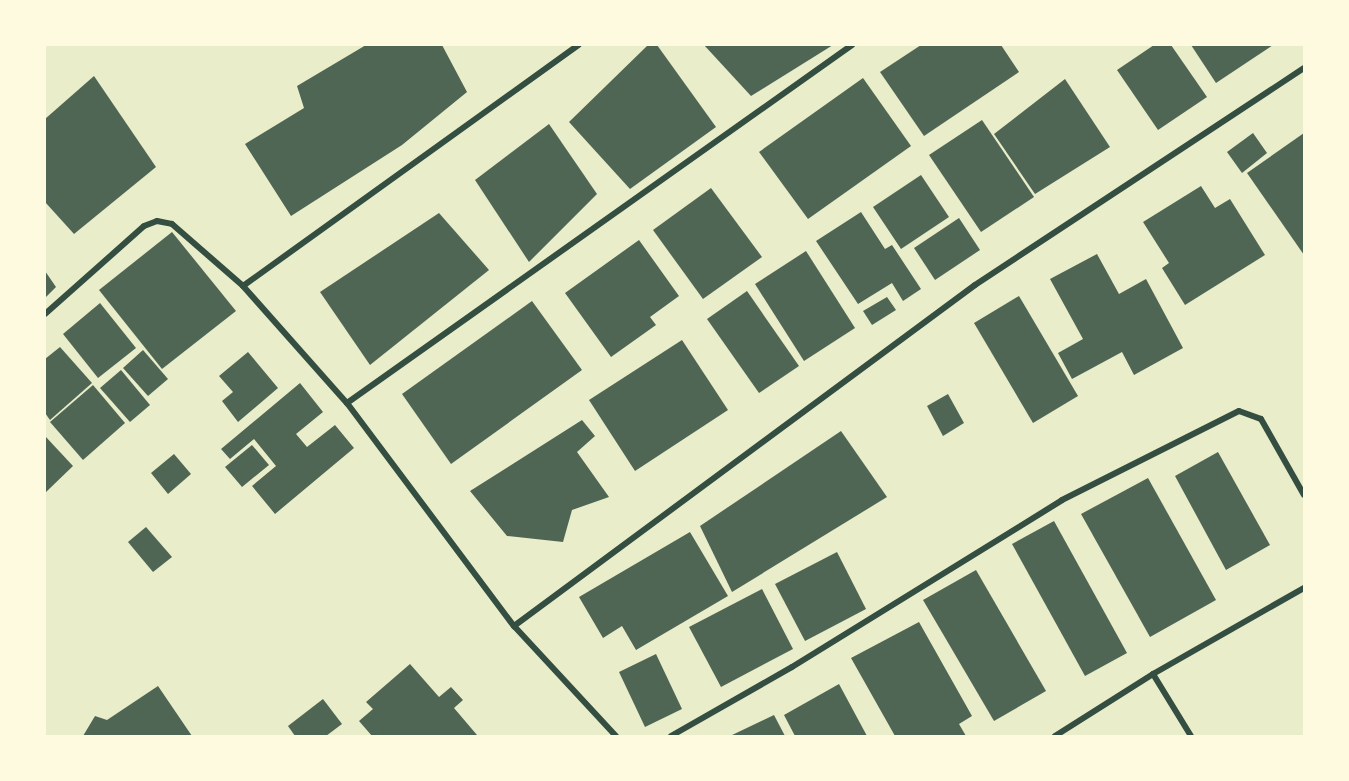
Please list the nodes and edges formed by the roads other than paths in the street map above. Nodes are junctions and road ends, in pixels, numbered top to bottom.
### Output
1 (578, 45) edge
2 (852, 45) edge
3 (1304, 68) edge
4 (243, 286) junction
5 (45, 314) edge
6 (347, 403) junction
7 (1304, 495) edge
8 (1304, 588) edge
9 (514, 626) junction
10 (1153, 674) junction
11 (616, 736) edge
12 (671, 736) edge
13 (1055, 736) edge
14 (1191, 736) edge

1 - 4 street
2 - 6 street
3 - 9 street
4 - 5 street
4 - 6 street
6 - 9 street
7 - 12 street
8 - 10 street
9 - 11 street
10 - 13 street
10 - 14 street

